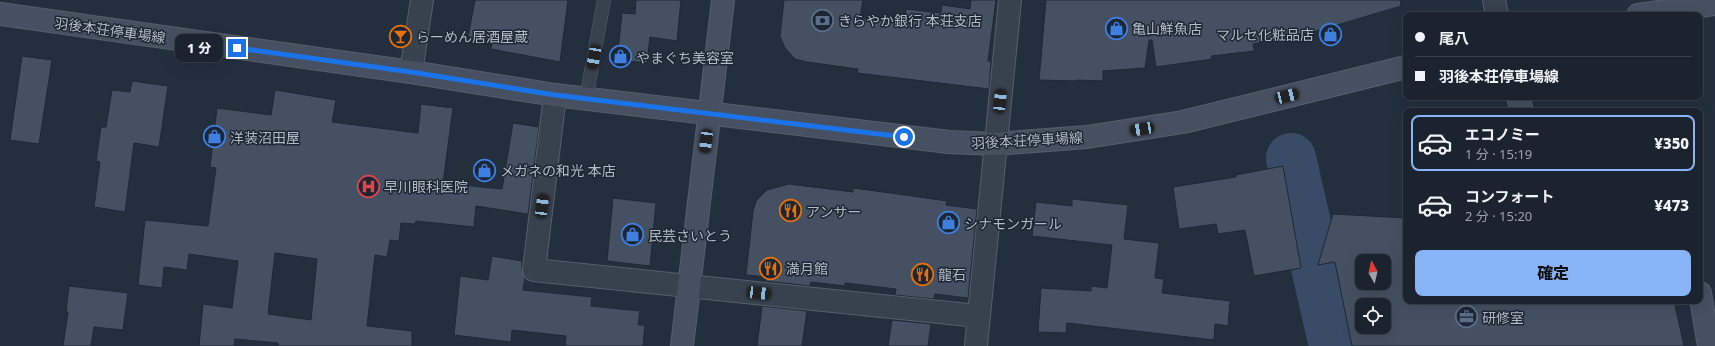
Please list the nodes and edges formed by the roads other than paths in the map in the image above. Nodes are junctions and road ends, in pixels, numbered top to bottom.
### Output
1 (422, 0) edge
2 (604, 0) edge
3 (723, 0) edge
4 (1010, 0) edge
5 (1494, 0) edge
6 (1715, 4) edge
7 (1497, 12) edge
8 (1659, 12) edge
9 (0, 14) edge
10 (1403, 67) edge
11 (411, 72) junction
12 (555, 95) junction
13 (586, 99) junction
14 (709, 114) junction
15 (995, 144) junction
16 (689, 286) junction
17 (1702, 304) edge
18 (978, 316) junction
19 (682, 346) edge
20 (976, 346) edge
21 (1710, 346) edge

1 - 11 street
2 - 13 lane
3 - 14 main road
4 - 15 street
5 - 7 street
6 - 8 main road
9 - 11 main road, 羽後本荘停車場線
10 - 15 main road, 羽後本荘停車場線
11 - 12 main road, 羽後本荘停車場線
12 - 13 main road, 羽後本荘停車場線
12 - 16 street
13 - 14 main road, 羽後本荘停車場線
14 - 15 main road, 羽後本荘停車場線
14 - 16 main road
15 - 18 street
16 - 18 street
16 - 19 main road
17 - 21 main road
18 - 20 street

